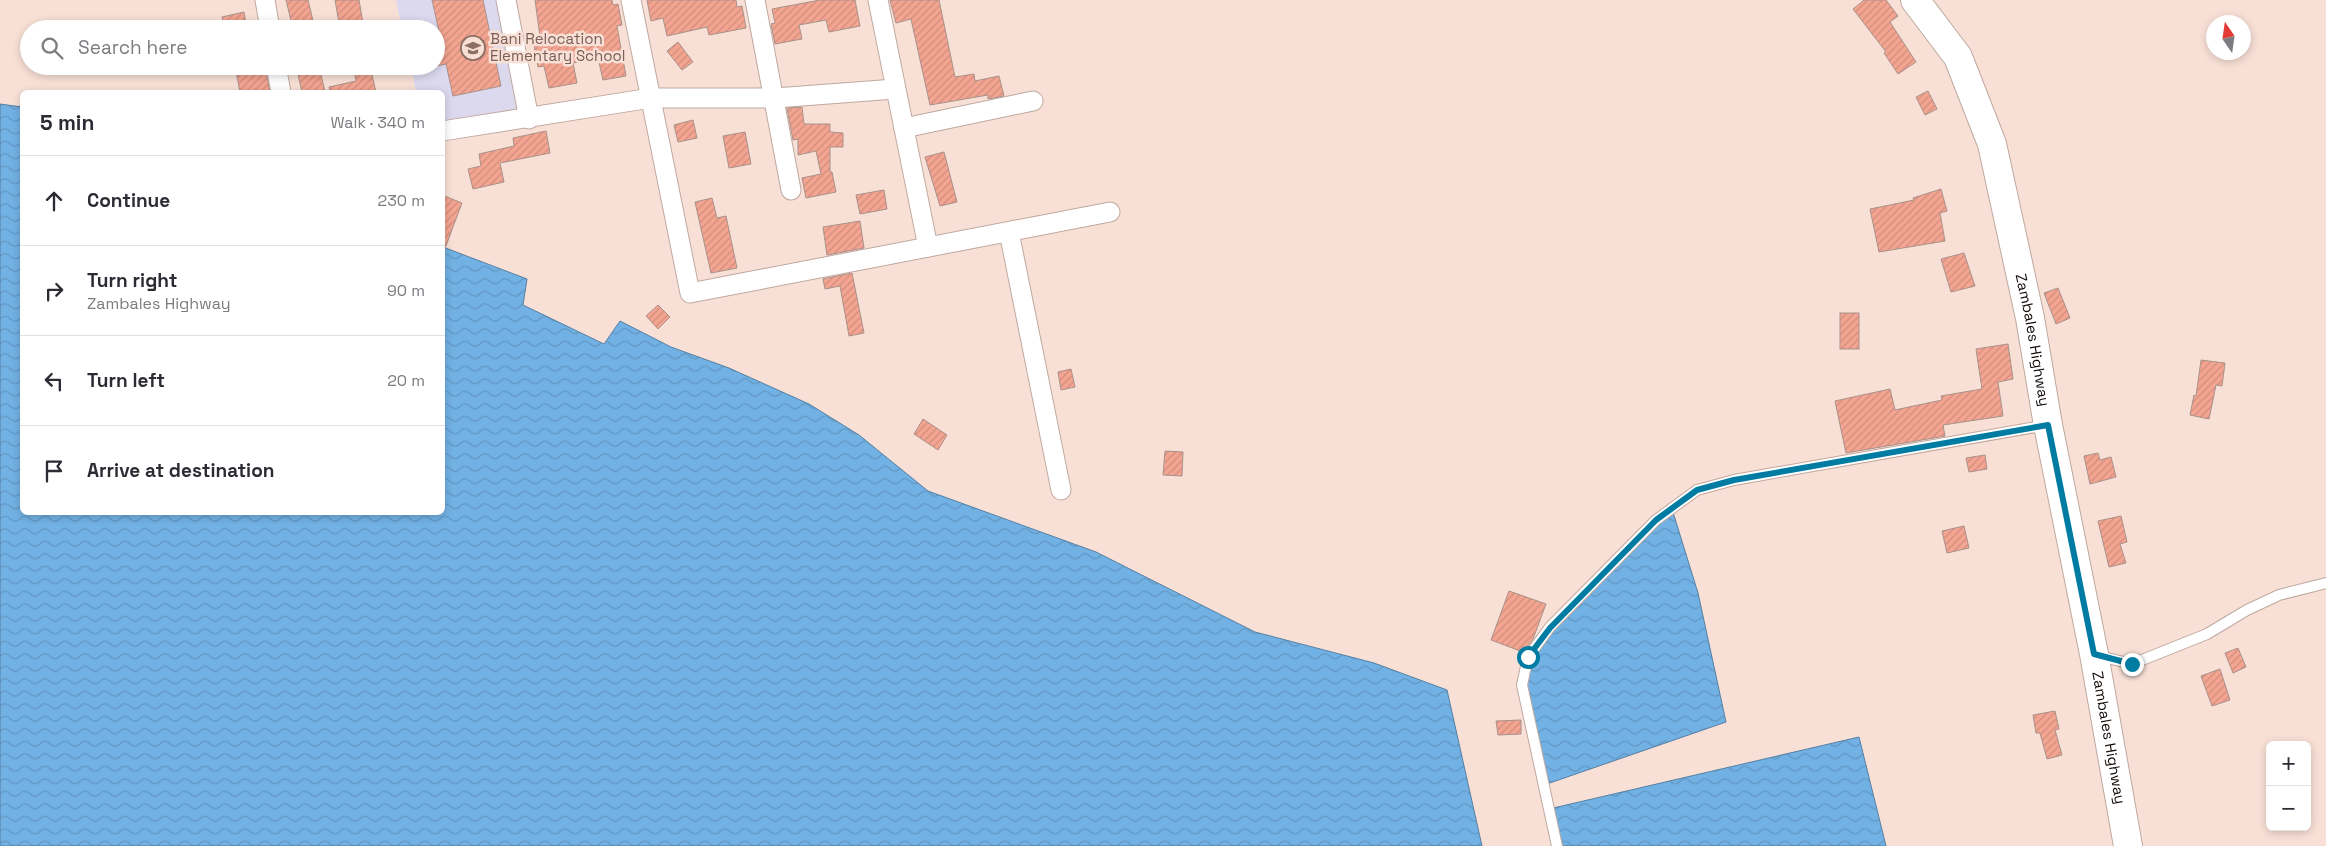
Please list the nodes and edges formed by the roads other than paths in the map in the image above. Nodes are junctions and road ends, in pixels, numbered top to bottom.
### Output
1 (264, 0) edge
2 (506, 0) edge
3 (631, 0) edge
4 (755, 0) edge
5 (878, 0) edge
6 (1915, 0) edge
7 (268, 20) edge
8 (278, 75) edge
9 (895, 89) junction
10 (281, 90) edge
11 (652, 98) junction
12 (775, 98) junction
13 (1033, 101) dead end
14 (529, 118) junction
15 (904, 128) junction
16 (445, 132) edge
17 (791, 190) dead end
18 (1110, 212) dead end
19 (1009, 232) junction
20 (928, 247) junction
21 (2048, 425) junction
22 (1061, 490) dead end
23 (2326, 583) edge
24 (2094, 654) junction
25 (1557, 846) edge
26 (2128, 846) edge

1 - 7 street
2 - 14 street
3 - 11 street
4 - 12 street
5 - 9 street
6 - 21 main road, Zambales Highway
8 - 10 street
9 - 12 street
9 - 15 street
11 - 12 street
11 - 14 street
11 - 20 street
12 - 17 street
13 - 15 street
14 - 16 street
15 - 20 street
18 - 19 street
19 - 20 street
19 - 22 street
21 - 24 main road, Zambales Highway
21 - 25 lane
23 - 24 lane
24 - 26 main road, Zambales Highway

